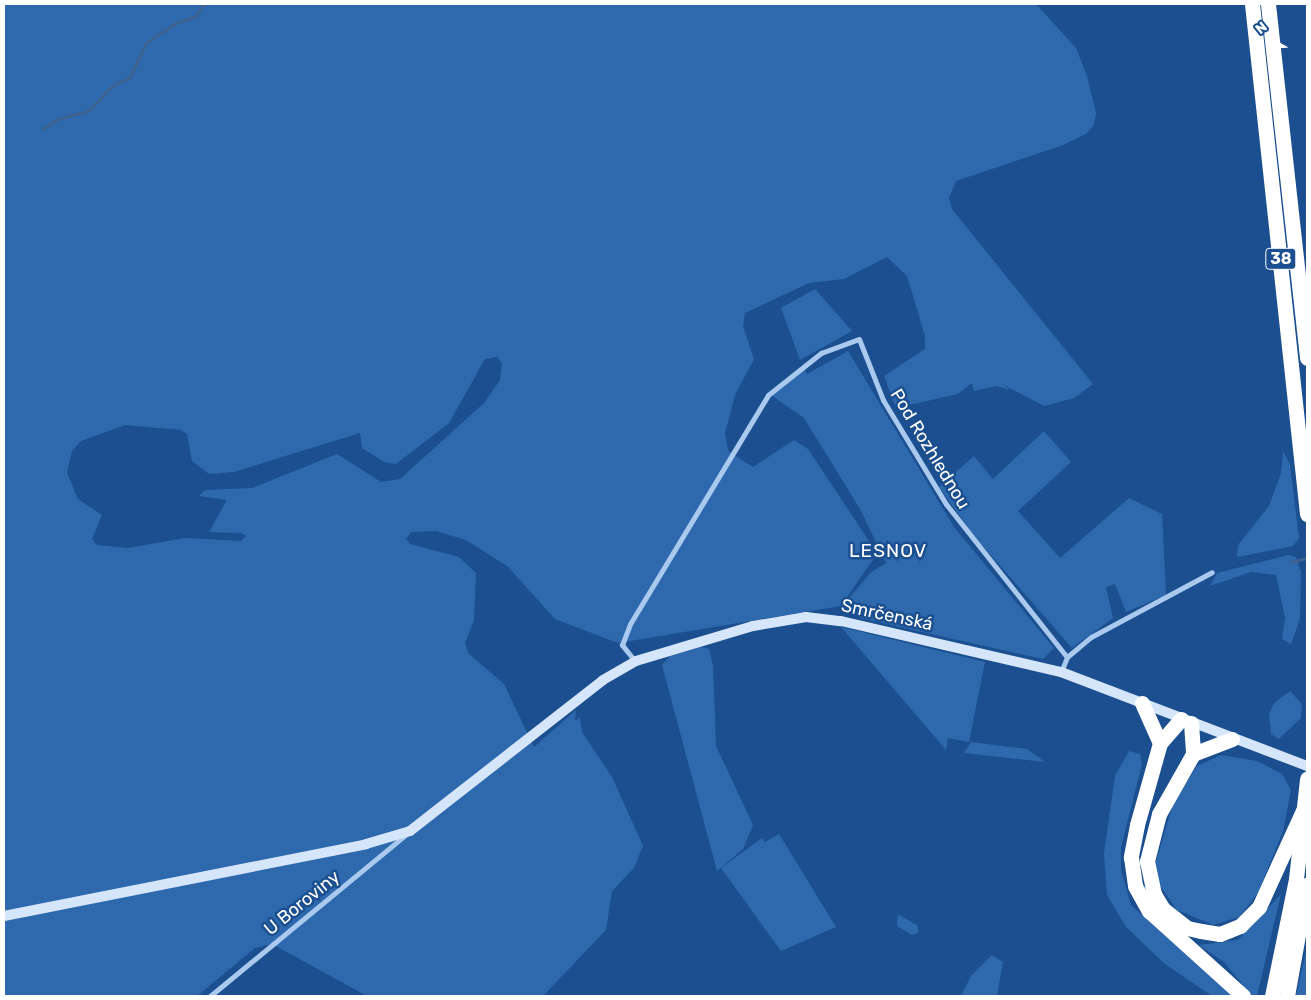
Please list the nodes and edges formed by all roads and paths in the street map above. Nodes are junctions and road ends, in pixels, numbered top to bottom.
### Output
1 (1252, 4) edge
2 (1268, 4) edge
3 (1307, 358) edge
4 (1307, 514) edge
5 (1212, 572) dead end
6 (1067, 657) junction
7 (636, 661) junction
8 (1061, 672) junction
9 (1142, 703) junction
10 (1186, 721) junction
11 (1232, 739) junction
12 (1160, 743) junction
13 (1193, 754) junction
14 (1307, 766) edge
15 (1307, 779) edge
16 (1305, 806) junction
17 (410, 831) junction
18 (1307, 885) edge
19 (4, 916) edge
20 (210, 996) edge
21 (1243, 996) edge
22 (1272, 996) edge
23 (1287, 996) edge

1 - 4 highway, 38
2 - 3 highway, 38
5 - 6 street
6 - 7 street, Pod Rozhlednou
6 - 8 street
7 - 8 street, Smrčenská
7 - 17 street, Smrčenská
8 - 9 street, Smrčenská
9 - 10 street, Smrčenská
9 - 12 highway
10 - 11 street, Smrčenská
10 - 12 highway
10 - 13 highway
11 - 13 highway
11 - 14 street, Smrčenská
12 - 21 highway
13 - 16 highway
15 - 16 highway
16 - 22 highway
17 - 19 street
17 - 20 street, U Boroviny
18 - 23 highway

